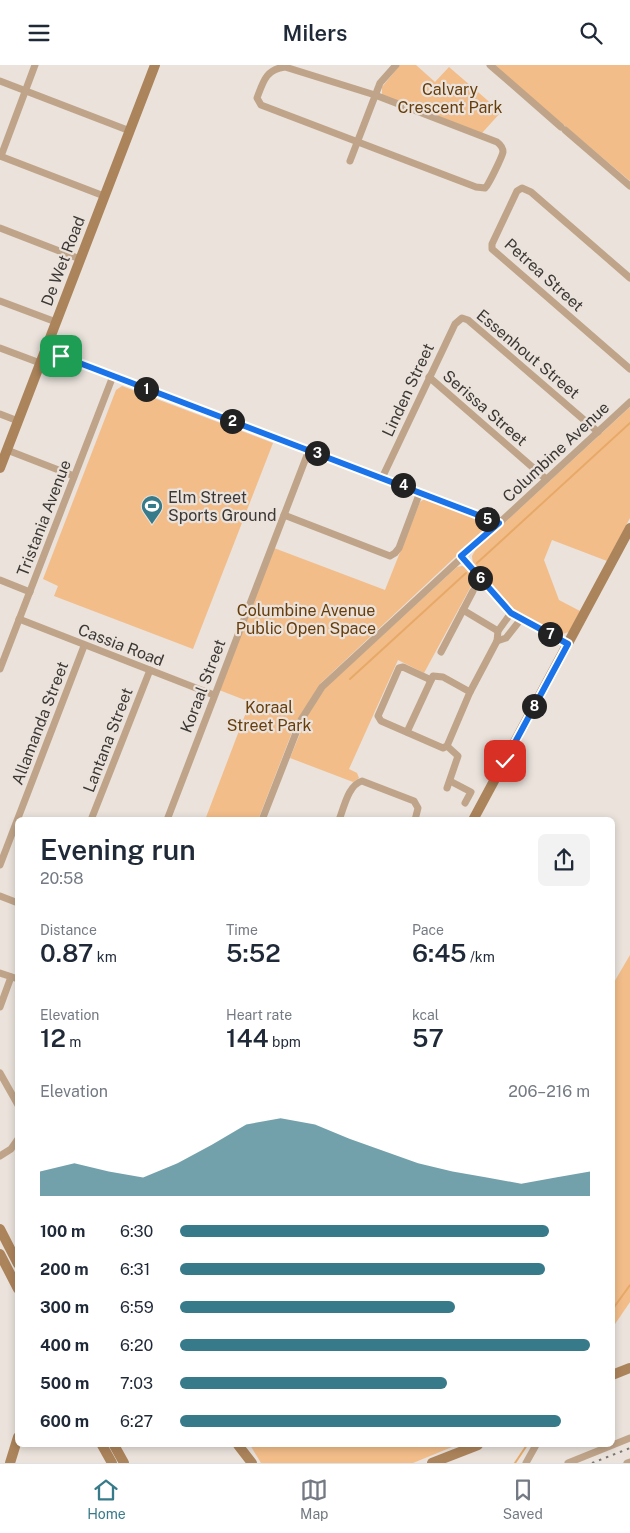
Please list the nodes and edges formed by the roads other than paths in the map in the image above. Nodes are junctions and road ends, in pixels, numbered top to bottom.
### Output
1 (35, 65) edge
2 (154, 65) edge
3 (396, 65) edge
4 (490, 65) edge
5 (0, 81) edge
6 (25, 91) junction
7 (375, 95) junction
8 (130, 131) junction
9 (358, 141) junction
10 (0, 156) edge
11 (350, 161) dead end
12 (630, 186) edge
13 (104, 196) junction
14 (0, 228) edge
15 (80, 259) junction
16 (630, 277) edge
17 (0, 301) edge
18 (462, 318) joint
19 (56, 322) junction
20 (0, 347) edge
21 (45, 350) junction
22 (40, 363) junction
23 (630, 369) edge
24 (113, 376) junction
25 (429, 377) junction
26 (630, 402) edge
27 (0, 414) edge
28 (18, 421) junction
29 (598, 432) junction
30 (7, 449) junction
31 (308, 450) junction
32 (0, 468) edge
33 (74, 476) junction
34 (382, 478) junction
35 (546, 479) junction
36 (420, 492) junction
37 (284, 515) junction
38 (499, 523) junction
39 (630, 528) edge
40 (461, 556) junction
41 (0, 580) edge
42 (473, 591) dead end
43 (30, 592) junction
44 (463, 610) junction
45 (511, 613) junction
46 (19, 619) junction
47 (521, 619) junction
48 (498, 631) junction
49 (496, 641) junction
50 (568, 644) junction
51 (84, 645) junction
52 (441, 652) dead end
53 (0, 669) edge
54 (150, 670) junction
55 (431, 680) junction
56 (470, 692) junction
57 (214, 695) junction
58 (407, 732) junction
59 (447, 746) junction
60 (465, 803) dead end
61 (18, 817) edge
62 (92, 817) edge
63 (168, 817) edge
64 (263, 817) edge
65 (341, 817) edge
66 (416, 817) edge
67 (475, 817) edge
68 (15, 826) edge
69 (0, 865) edge
70 (0, 896) edge
71 (15, 902) edge
72 (0, 973) edge
73 (14, 978) edge
74 (0, 1007) edge
75 (0, 1073) edge
76 (15, 1100) edge
77 (15, 1143) edge
78 (0, 1157) edge
79 (0, 1229) edge
80 (0, 1254) edge
81 (15, 1264) edge
82 (630, 1368) edge
83 (615, 1374) edge
84 (630, 1439) edge
85 (615, 1445) edge
86 (15, 1447) edge
87 (103, 1447) edge
88 (115, 1447) edge
89 (473, 1447) edge
90 (535, 1447) edge
91 (609, 1447) edge
92 (241, 1449) edge
93 (10, 1463) edge
94 (112, 1463) edge
95 (124, 1463) edge
96 (248, 1463) edge
97 (252, 1463) edge
98 (432, 1463) edge
99 (526, 1463) edge
100 (568, 1463) edge

1 - 6 street
2 - 8 street, De Wet Road
3 - 7 street
4 - 12 street
5 - 6 street
6 - 8 street
6 - 10 street
7 - 9 street
7 - 9 street
7 - 9 street
8 - 13 street, De Wet Road
9 - 11 street
10 - 13 street
13 - 15 street, De Wet Road
14 - 15 street
15 - 19 street, De Wet Road
16 - 23 street, Petrea Street
17 - 19 street
18 - 25 street, Linden Street
18 - 29 street, Essenhout Street
19 - 21 street, De Wet Road
20 - 22 street
21 - 22 street, De Wet Road
21 - 24 street
22 - 28 street, De Wet Road
24 - 31 street
24 - 33 street, Tristania Avenue
25 - 34 street, Linden Street
25 - 35 street, Serissa Street
26 - 29 street, Columbine Avenue
27 - 28 street
28 - 30 street, De Wet Road
29 - 35 street, Columbine Avenue
30 - 32 street, De Wet Road
30 - 33 street
31 - 34 street
31 - 37 street, Koraal Street
33 - 43 street, Tristania Avenue
34 - 36 street
35 - 38 street, Columbine Avenue
36 - 37 street
36 - 38 street
37 - 57 street, Koraal Street
38 - 40 street, Columbine Avenue
39 - 50 street
40 - 45 street
40 - 64 street, Columbine Avenue
41 - 43 street
42 - 44 street
43 - 46 street, Tristania Avenue
44 - 48 street
44 - 52 street
45 - 47 street
45 - 48 street
46 - 51 street, Cassia Road
46 - 53 street, Tristania Avenue
47 - 49 street
47 - 50 street
48 - 49 street
49 - 56 street
50 - 67 street
51 - 54 street, Cassia Road
51 - 61 street, Allamanda Street
54 - 57 street, Cassia Road
54 - 62 street, Lantana Street
55 - 56 street
55 - 58 street
55 - 58 street
56 - 59 street
57 - 63 street, Koraal Street
58 - 59 street
59 - 60 street
65 - 66 street
68 - 69 street, Allamanda Street
70 - 71 street
72 - 73 street
73 - 74 street
75 - 76 street
77 - 78 street
79 - 81 street
80 - 81 street
82 - 83 street
84 - 85 street
86 - 93 street
87 - 94 street
88 - 95 street
89 - 98 street
90 - 99 street
91 - 100 street
92 - 96 street
92 - 97 street

